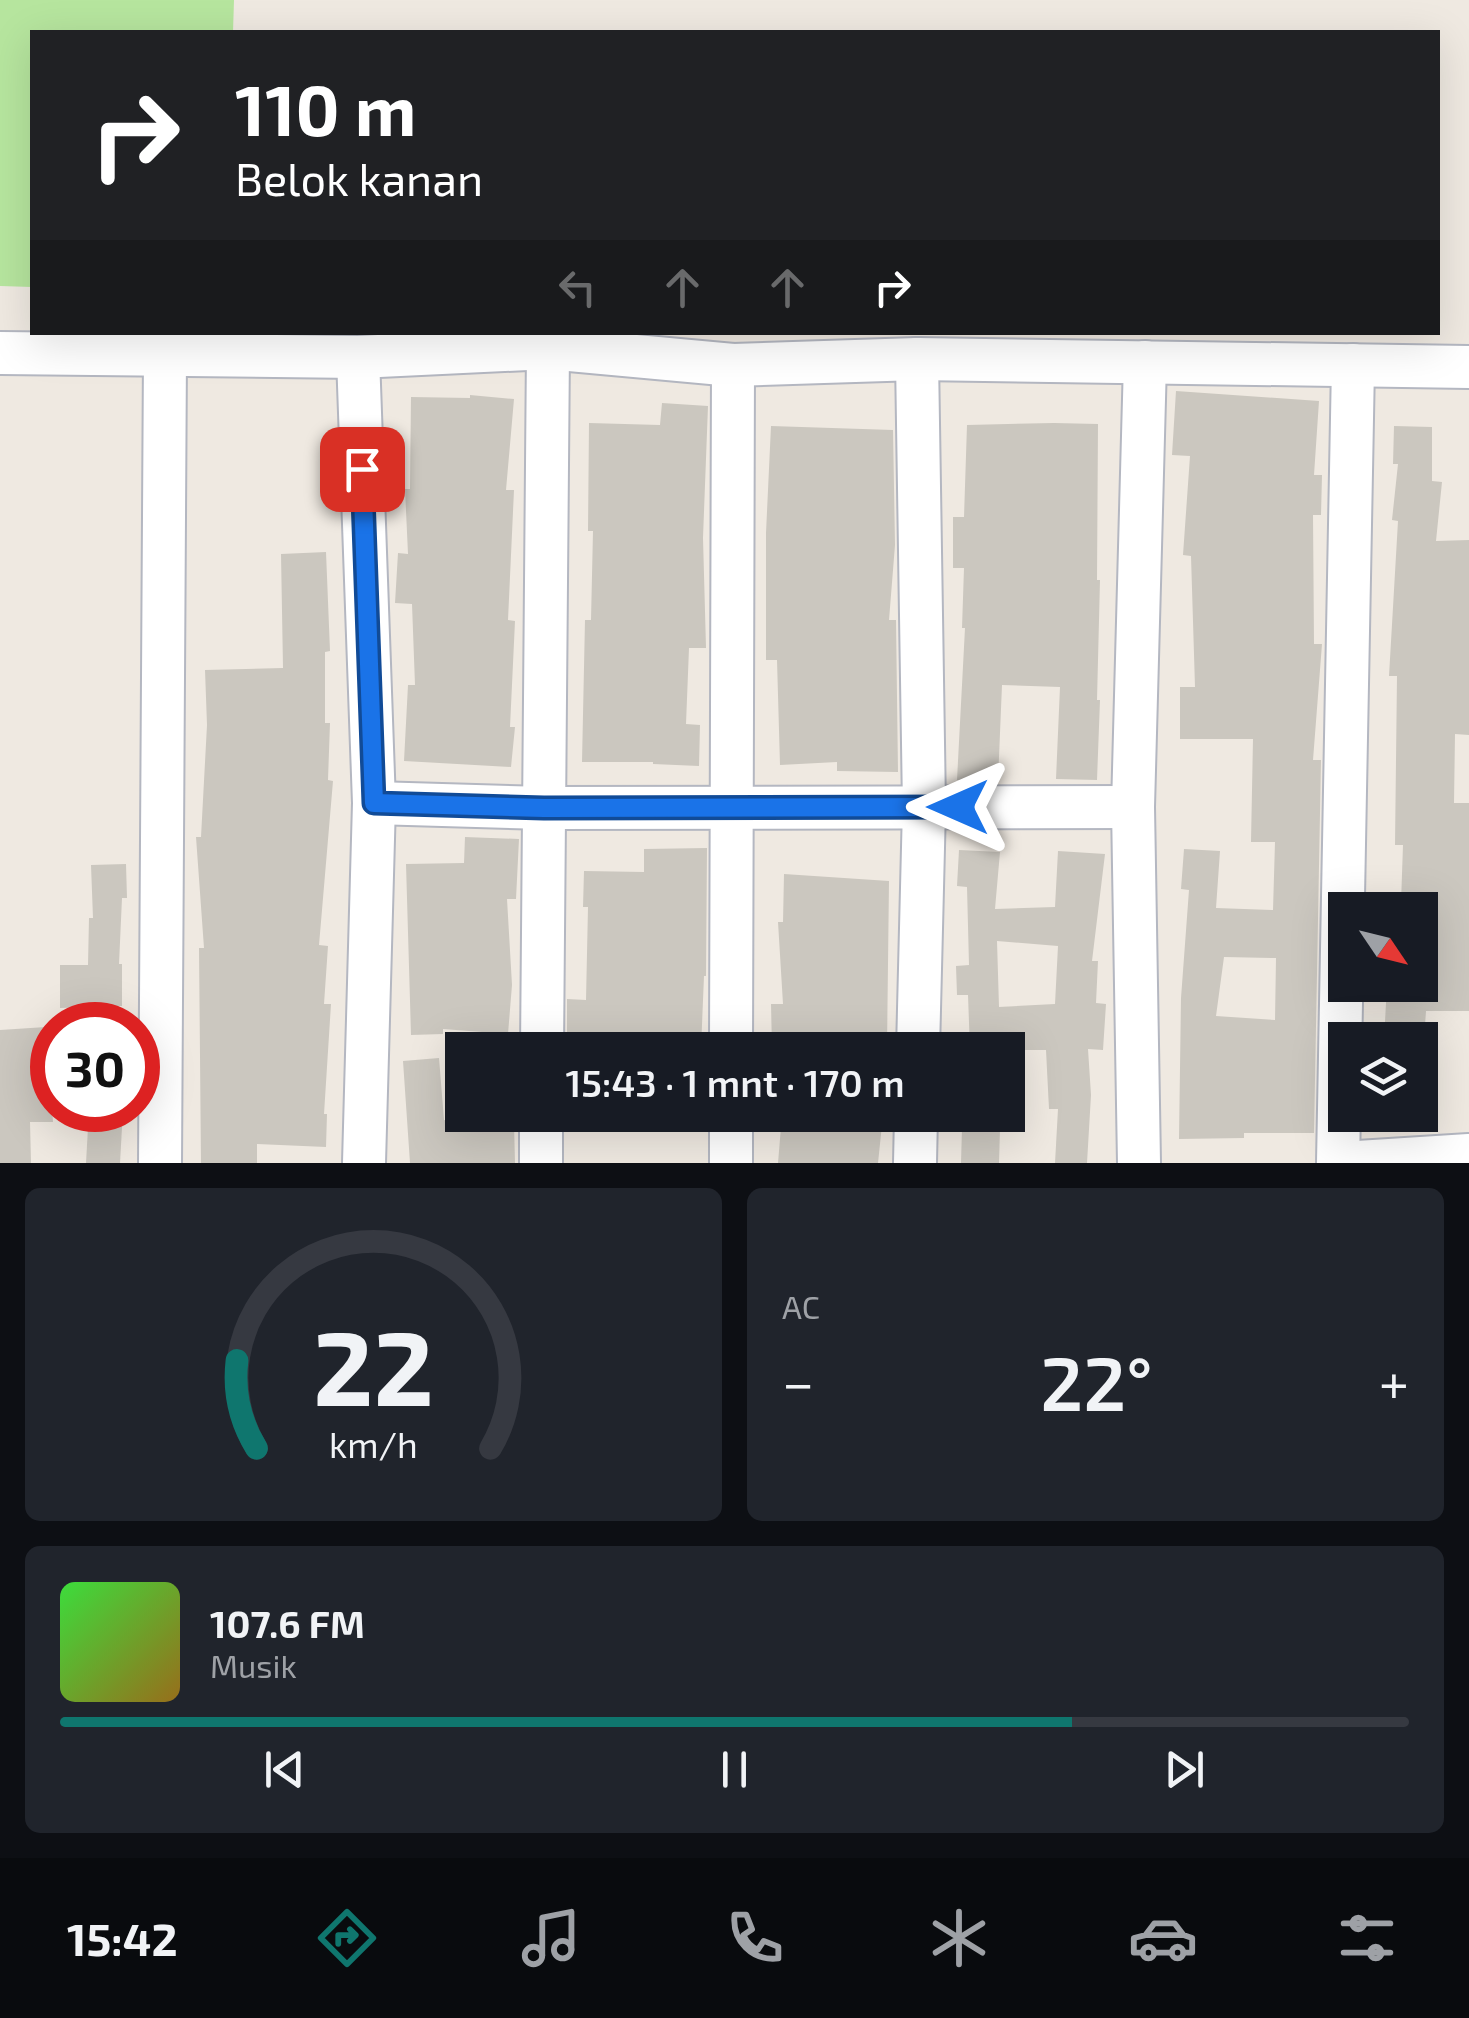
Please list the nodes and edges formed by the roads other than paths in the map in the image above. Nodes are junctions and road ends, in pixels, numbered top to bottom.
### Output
1 (548, 348) junction
2 (0, 353) edge
3 (165, 355) junction
4 (358, 357) junction
5 (917, 359) junction
6 (1145, 362) junction
7 (733, 365) junction
8 (1353, 365) junction
9 (1469, 366) edge
10 (374, 803) junction
11 (734, 807) junction
12 (924, 807) junction
13 (1132, 807) junction
14 (544, 808) junction
15 (542, 1032) edge
16 (732, 1032) edge
17 (918, 1032) edge
18 (541, 1132) edge
19 (731, 1132) edge
20 (916, 1132) edge
21 (1469, 1154) edge
22 (160, 1163) edge
23 (364, 1163) edge
24 (541, 1163) edge
25 (730, 1163) edge
26 (915, 1163) edge
27 (1138, 1163) edge
28 (1340, 1163) edge

1 - 4 street
1 - 7 street
1 - 14 street
2 - 3 street
3 - 4 street
3 - 22 street
4 - 10 street
5 - 6 street
5 - 7 street
5 - 12 street
6 - 8 street
6 - 13 street
7 - 11 street
8 - 9 street
8 - 28 street
10 - 14 street
10 - 23 street
11 - 12 street
11 - 14 street
11 - 16 street
12 - 13 street
12 - 17 street
13 - 27 street
14 - 15 street
18 - 24 street
19 - 25 street
20 - 26 street
21 - 28 street

